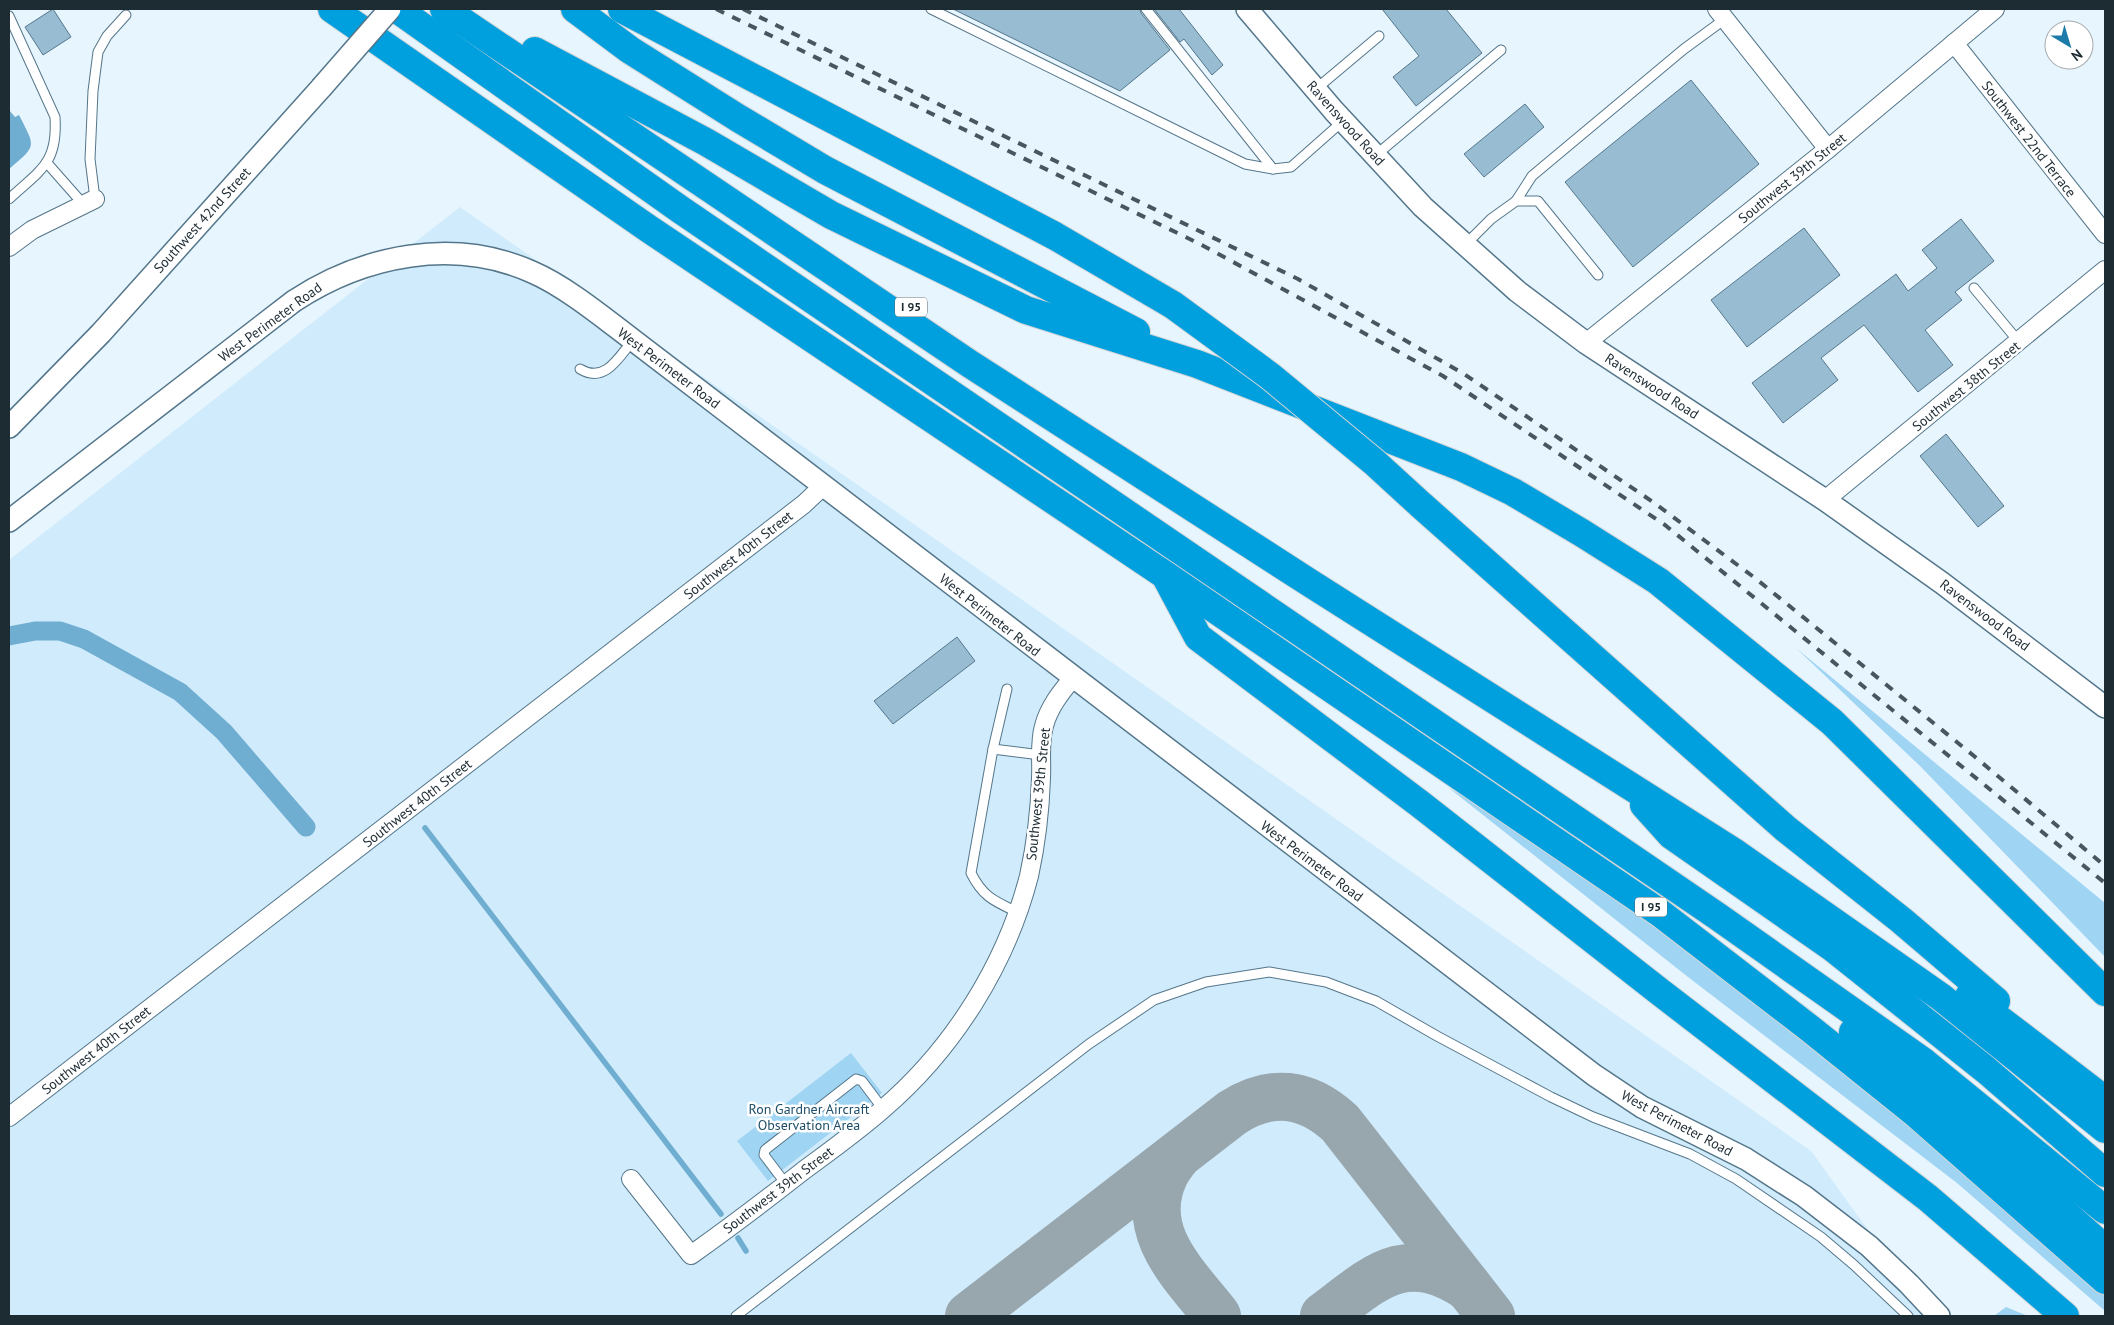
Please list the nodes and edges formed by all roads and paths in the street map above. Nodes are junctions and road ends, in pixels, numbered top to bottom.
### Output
1 (332, 9) edge
2 (390, 9) edge
3 (396, 9) edge
4 (444, 9) edge
5 (471, 9) edge
6 (575, 9) edge
7 (622, 9) edge
8 (931, 9) edge
9 (1146, 9) edge
10 (1247, 9) edge
11 (1995, 9) edge
12 (126, 14) dead end
13 (1721, 14) edge
14 (9, 16) edge
15 (1379, 36) dead end
16 (1954, 43) junction
17 (520, 44) junction
18 (1501, 50) dead end
19 (1315, 89) junction
20 (1343, 121) junction
21 (1828, 149) junction
22 (1375, 156) junction
23 (47, 163) junction
24 (1273, 169) junction
25 (9, 199) edge
26 (1516, 201) junction
27 (90, 202) junction
28 (2105, 234) edge
29 (1466, 244) junction
30 (9, 247) edge
31 (2105, 270) edge
32 (1598, 275) dead end
33 (1974, 288) dead end
34 (633, 340) junction
35 (2020, 342) junction
36 (1586, 343) junction
37 (1197, 364) junction
38 (580, 369) dead end
39 (9, 427) edge
40 (823, 486) junction
41 (1825, 500) junction
42 (9, 521) edge
43 (1165, 575) junction
44 (1073, 678) junction
45 (1007, 689) dead end
46 (2105, 707) edge
47 (993, 749) junction
48 (1040, 755) junction
49 (1621, 779) junction
50 (1017, 912) junction
51 (1717, 916) junction
52 (2105, 992) edge
53 (2063, 1067) junction
54 (2105, 1100) edge
55 (884, 1109) junction
56 (9, 1117) edge
57 (2105, 1129) edge
58 (2105, 1173) edge
59 (631, 1179) dead end
60 (786, 1184) junction
61 (1928, 1198) junction
62 (2105, 1210) edge
63 (2105, 1250) edge
64 (2105, 1280) edge
65 (736, 1316) edge
66 (1908, 1316) edge
67 (1939, 1316) edge
68 (2042, 1316) edge
69 (2065, 1316) edge

1 - 43 highway, I 95
2 - 39 street, Southwest 42nd Street, bridge
3 - 51 highway
4 - 49 highway
5 - 17 highway, I 95
6 - 37 highway
7 - 53 highway, bridge
8 - 24 lane
9 - 24 lane
10 - 19 street, Ravenswood Road
11 - 16 street, Southwest 39th Street
12 - 27 lane
13 - 21 street
13 - 26 lane
14 - 23 lane
15 - 19 lane
16 - 21 street, Southwest 39th Street
16 - 28 street, Southwest 22nd Terrace
17 - 37 highway
17 - 53 highway, I 95
18 - 22 lane
19 - 20 street, Ravenswood Road
20 - 22 street, Ravenswood Road
20 - 24 lane
21 - 36 street, Southwest 39th Street
22 - 29 street, Ravenswood Road
23 - 25 lane
23 - 27 lane
26 - 29 lane
26 - 32 lane
27 - 30 street
29 - 36 street, Ravenswood Road
31 - 35 street, Southwest 38th Street
33 - 35 lane
34 - 38 lane
34 - 40 street, West Perimeter Road
34 - 42 street, West Perimeter Road
35 - 41 street, Southwest 38th Street
36 - 41 street, Ravenswood Road
37 - 52 highway
40 - 44 street, West Perimeter Road
40 - 56 street, Southwest 40th Street
41 - 46 street, Ravenswood Road
43 - 61 highway
43 - 64 highway, I 95
44 - 48 street, Southwest 39th Street
44 - 67 street, West Perimeter Road
45 - 47 lane
47 - 48 lane
47 - 50 lane
48 - 50 street, Southwest 39th Street
49 - 57 highway
49 - 58 highway
50 - 55 street, Southwest 39th Street
51 - 62 highway
51 - 63 highway
53 - 54 highway, I 95
55 - 60 street, Southwest 39th Street
55 - 60 lane
59 - 60 street, Southwest 39th Street
61 - 68 highway
61 - 69 highway
65 - 66 lane

